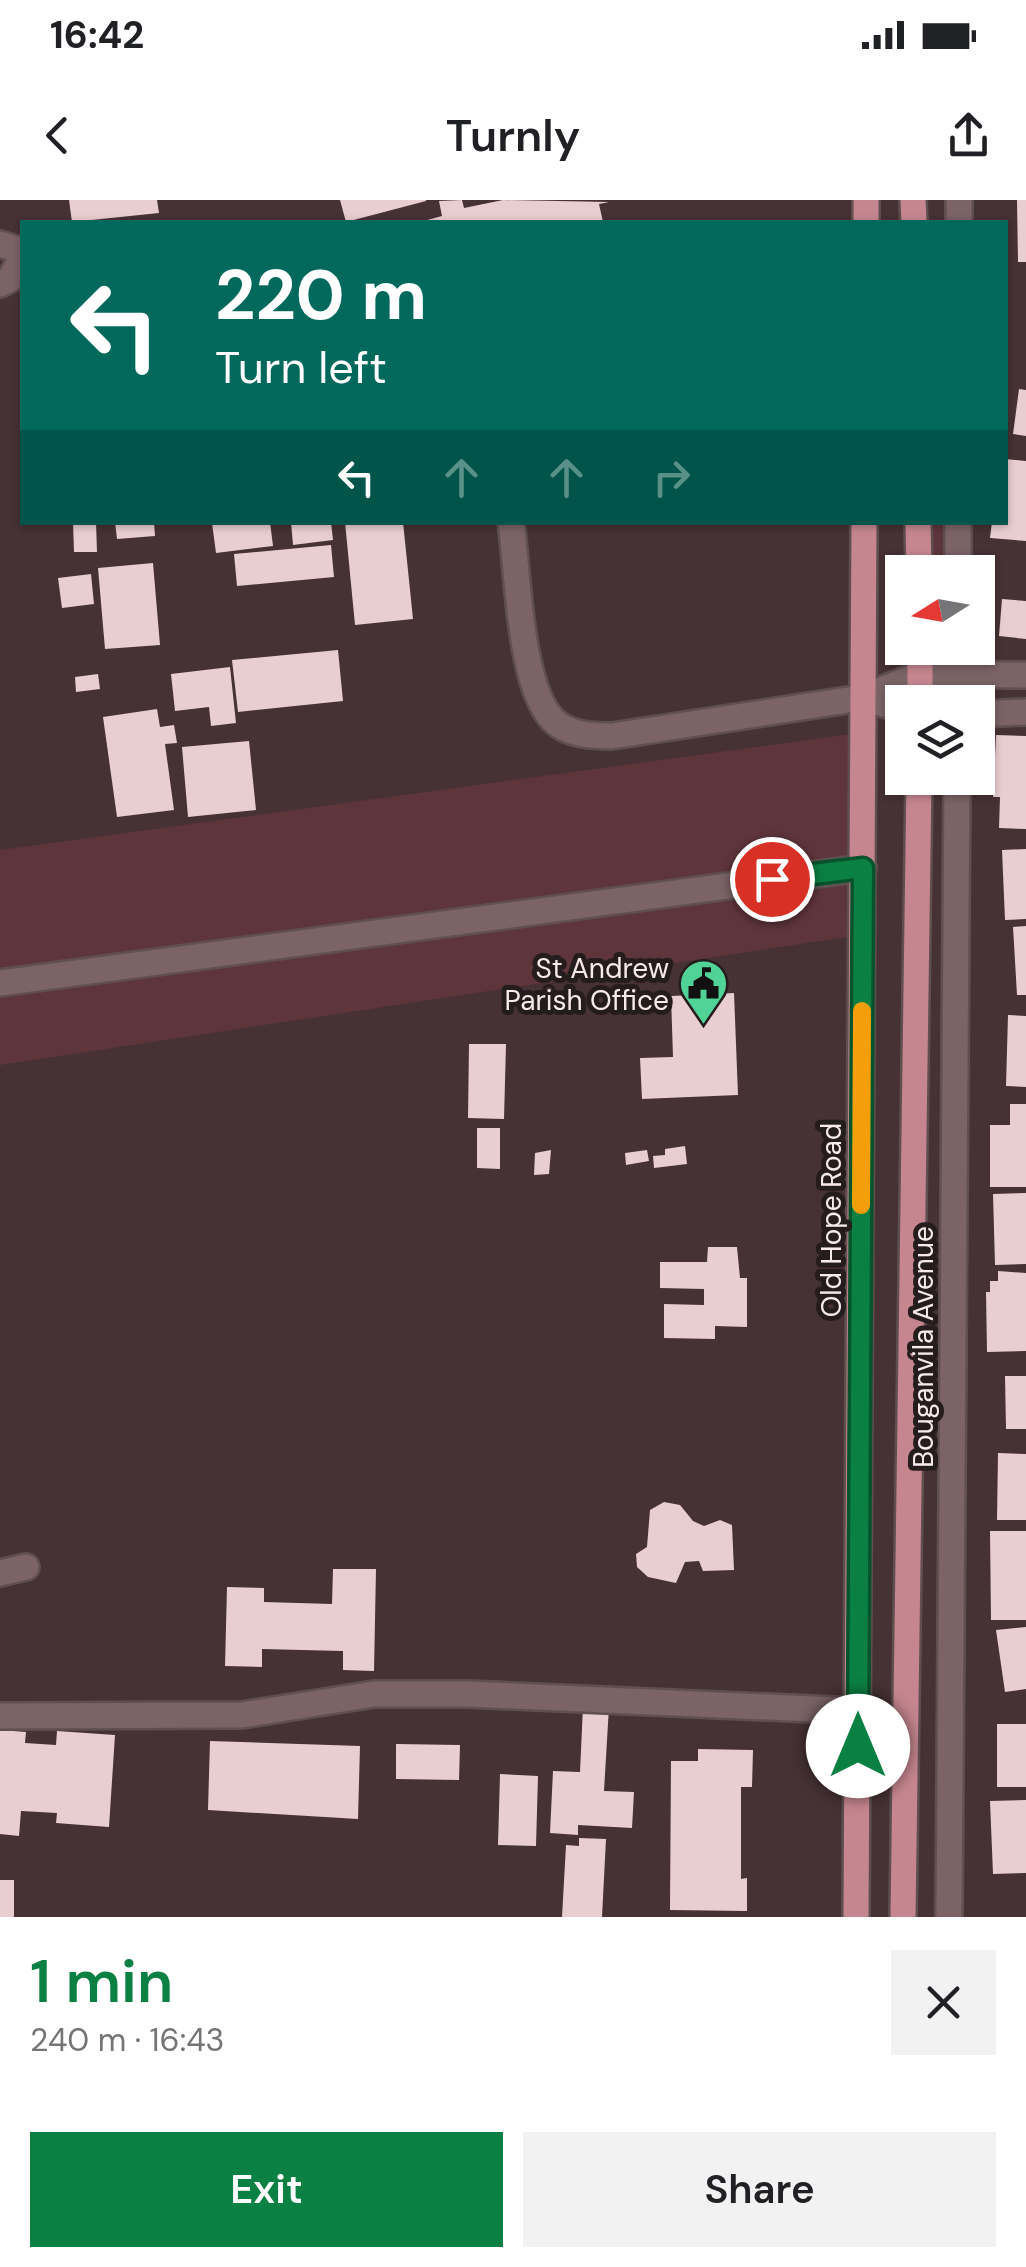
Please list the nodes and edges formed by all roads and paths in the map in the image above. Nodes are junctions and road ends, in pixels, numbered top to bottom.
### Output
1 (20, 258) edge
2 (0, 284) edge
3 (511, 525) edge
4 (864, 525) edge
5 (918, 525) edge
6 (958, 525) edge
7 (919, 555) edge
8 (958, 555) edge
9 (913, 665) edge
10 (977, 665) edge
11 (1026, 675) edge
12 (861, 698) junction
13 (885, 704) edge
14 (1026, 712) edge
15 (995, 713) edge
16 (919, 795) edge
17 (957, 795) edge
18 (863, 868) junction
19 (0, 984) edge
20 (26, 1566) dead end
21 (0, 1573) edge
22 (858, 1712) junction
23 (0, 1716) edge
24 (856, 1917) edge
25 (904, 1917) edge
26 (949, 1917) edge

1 - 2 street
3 - 12 street
4 - 12 main road, Old Hope Road
5 - 7 main road
6 - 8 street
9 - 12 street
10 - 11 street
12 - 13 street
12 - 18 main road, Old Hope Road
14 - 15 street
16 - 25 main road
17 - 26 street, Bouganvila Avenue
18 - 19 street
18 - 22 main road, Old Hope Road
20 - 21 street
22 - 23 street
22 - 24 main road, Old Hope Road

